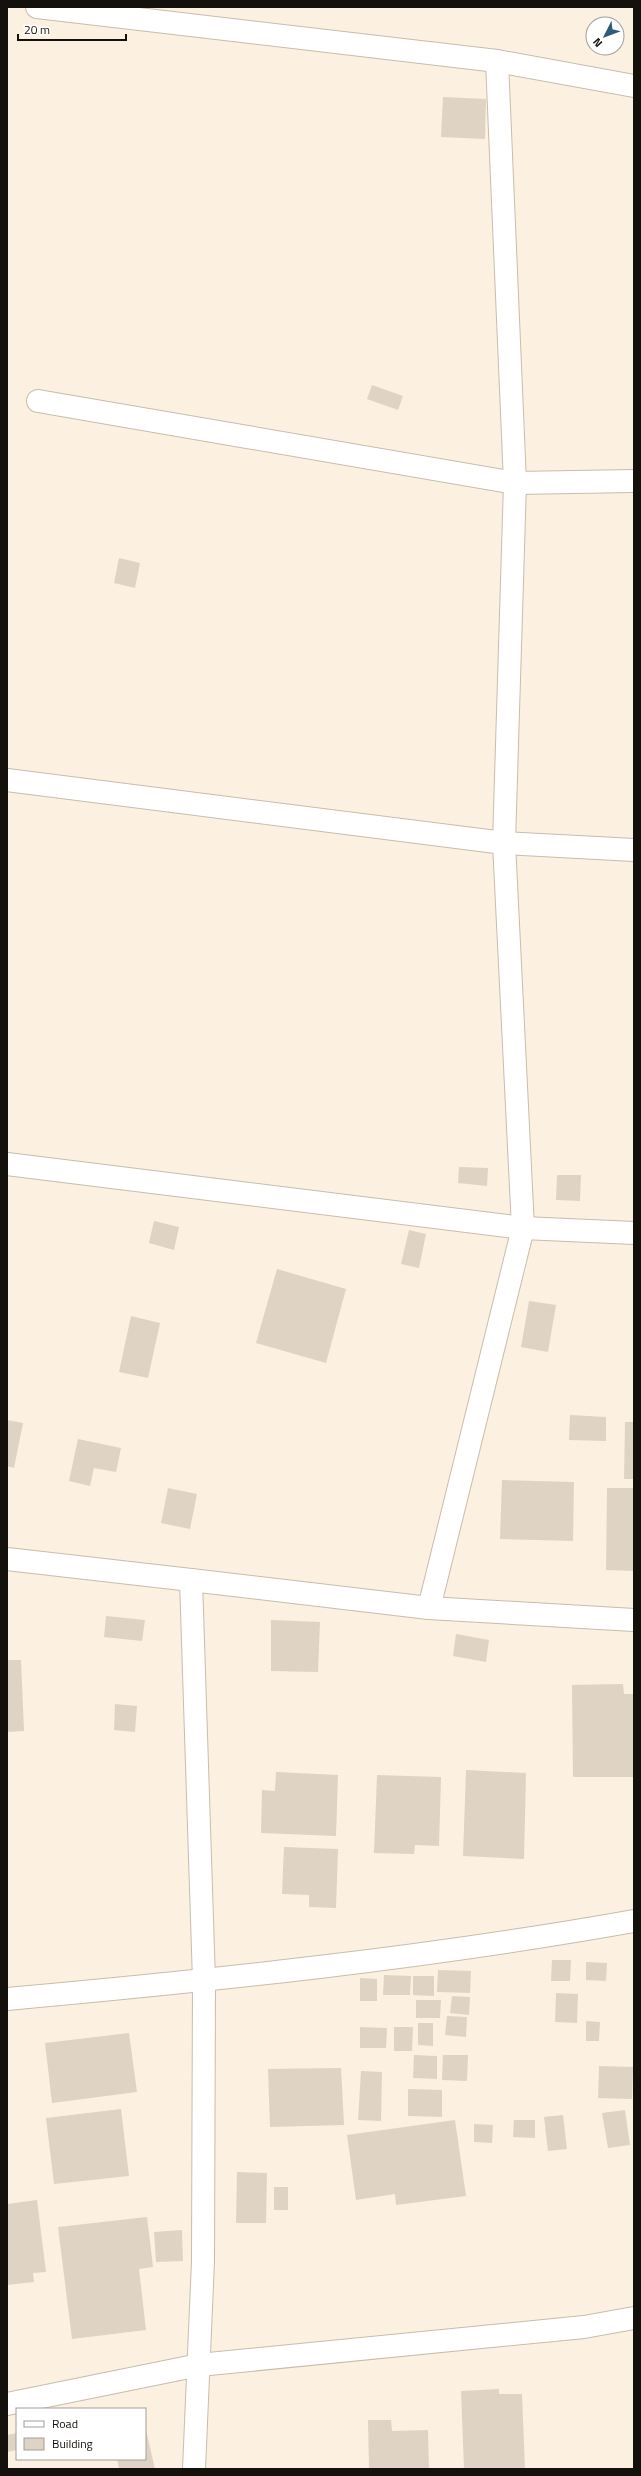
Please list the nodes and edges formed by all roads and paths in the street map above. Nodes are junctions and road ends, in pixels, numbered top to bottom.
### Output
1 (37, 7) edge
2 (497, 62) junction
3 (634, 86) edge
4 (38, 401) dead end
5 (634, 481) edge
6 (515, 483) junction
7 (7, 780) edge
8 (504, 843) junction
9 (634, 850) edge
10 (7, 1164) edge
11 (523, 1228) junction
12 (634, 1233) edge
13 (7, 1559) edge
14 (191, 1580) junction
15 (429, 1608) junction
16 (634, 1620) edge
17 (634, 1921) edge
18 (204, 1981) junction
19 (7, 1999) edge
20 (634, 2318) edge
21 (199, 2366) junction
22 (7, 2404) edge
23 (194, 2469) edge

1 - 2 street
2 - 3 street
2 - 6 street
4 - 6 street
5 - 6 street
6 - 8 street
7 - 8 street
8 - 9 street
8 - 11 street
10 - 11 street
11 - 12 street
11 - 15 street
13 - 14 street
14 - 15 street
14 - 18 street
15 - 16 street
17 - 18 street
18 - 19 street
18 - 21 street
20 - 21 street
21 - 22 street
21 - 23 street

